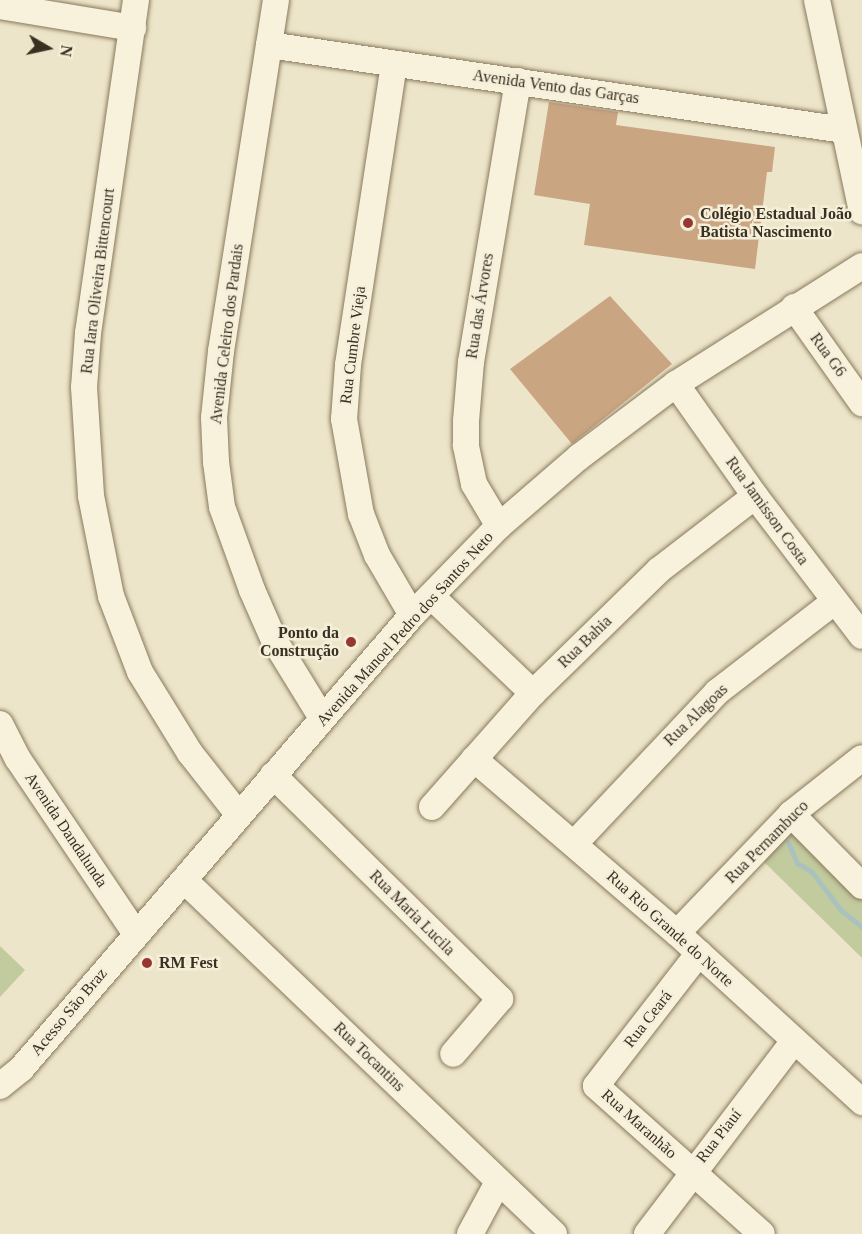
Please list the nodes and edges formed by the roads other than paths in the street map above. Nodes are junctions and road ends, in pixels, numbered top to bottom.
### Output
1 (136, 0) edge
2 (276, 0) edge
3 (815, 0) edge
4 (0, 6) edge
5 (132, 28) junction
6 (269, 45) junction
7 (394, 64) junction
8 (518, 81) junction
9 (844, 130) junction
10 (862, 211) edge
11 (862, 266) edge
12 (794, 307) junction
13 (676, 384) junction
14 (862, 403) edge
15 (755, 496) junction
16 (499, 526) junction
17 (431, 596) junction
18 (834, 602) junction
19 (412, 615) junction
20 (862, 636) edge
21 (533, 693) junction
22 (322, 718) junction
23 (0, 724) edge
24 (862, 758) edge
25 (9, 759) edge
26 (474, 759) junction
27 (273, 775) junction
28 (432, 807) dead end
29 (238, 814) junction
30 (791, 814) junction
31 (574, 844) junction
32 (184, 880) junction
33 (862, 886) edge
34 (677, 933) junction
35 (136, 934) junction
36 (699, 953) junction
37 (794, 1041) junction
38 (453, 1054) dead end
39 (0, 1086) edge
40 (596, 1086) joint
41 (862, 1102) edge
42 (692, 1171) junction
43 (498, 1182) junction
44 (470, 1234) edge
45 (554, 1234) edge
46 (647, 1234) edge
47 (762, 1234) edge

1 - 5 street, Rua Iara Oliveira Bittencourt
2 - 6 street, Avenida Celeiro dos Pardais
3 - 9 street
4 - 5 street
5 - 29 street, Rua Iara Oliveira Bittencourt
6 - 7 street, Avenida Vento das Garças
6 - 22 street, Avenida Celeiro dos Pardais
7 - 8 street, Avenida Vento das Garças
7 - 19 street, Rua Cumbre Vieja
8 - 9 street, Avenida Vento das Garças
8 - 16 street, Rua das Árvores
9 - 10 street
11 - 12 street, Avenida Manoel Pedro dos Santos Neto
12 - 13 street, Avenida Manoel Pedro dos Santos Neto
12 - 14 street, Rua G6
13 - 15 street, Rua Jamisson Costa
13 - 16 street, Avenida Manoel Pedro dos Santos Neto
15 - 18 street, Rua Jamisson Costa
15 - 21 street, Rua Bahia
16 - 17 street, Avenida Manoel Pedro dos Santos Neto
17 - 19 street, Avenida Manoel Pedro dos Santos Neto
17 - 21 street
18 - 20 street, Rua Jamisson Costa
18 - 31 street, Rua Alagoas
19 - 22 street, Avenida Manoel Pedro dos Santos Neto
21 - 26 street, Rua Bahia
22 - 27 street, Avenida Manoel Pedro dos Santos Neto
23 - 25 street, Avenida Dandalunda
24 - 30 street, Rua Pernambuco
25 - 35 street, Avenida Dandalunda
26 - 28 street, Rua Bahia
26 - 31 street, Rua Rio Grande do Norte
27 - 29 street, Avenida Manoel Pedro dos Santos Neto
27 - 38 street, Rua Maria Lucila
29 - 32 street, Avenida Manoel Pedro dos Santos Neto
30 - 33 street
30 - 34 street, Rua Pernambuco
31 - 34 street, Rua Rio Grande do Norte
32 - 35 street, Avenida Manoel Pedro dos Santos Neto
32 - 43 street, Rua Tocantins
34 - 36 street, Rua Rio Grande do Norte
35 - 39 street, Acesso São Braz
36 - 37 street, Rua Rio Grande do Norte
36 - 40 street, Rua Ceará
37 - 41 street, Rua Rio Grande do Norte
37 - 42 street, Rua Piauí
40 - 42 street, Rua Maranhão
42 - 46 street, Rua Piauí
42 - 47 street, Rua Maranhão
43 - 44 street
43 - 45 street, Rua Tocantins

